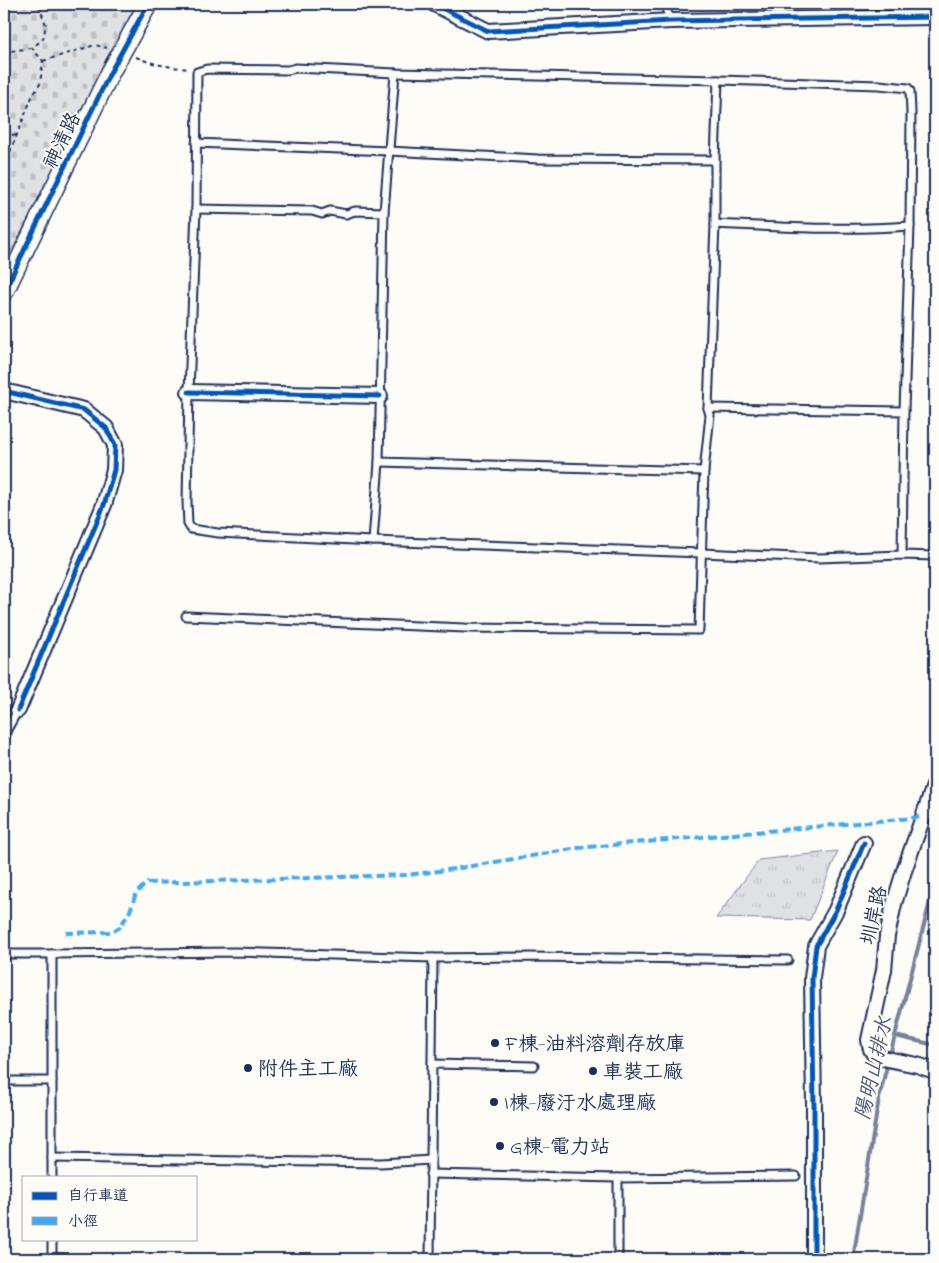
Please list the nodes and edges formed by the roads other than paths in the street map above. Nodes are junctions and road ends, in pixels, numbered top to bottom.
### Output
1 (148, 4) edge
2 (434, 4) edge
3 (664, 4) edge
4 (935, 17) edge
5 (671, 21) junction
6 (395, 73) junction
7 (718, 80) junction
8 (196, 143) junction
9 (389, 151) junction
10 (715, 160) junction
11 (196, 209) junction
12 (384, 212) junction
13 (715, 224) junction
14 (910, 226) junction
15 (4, 292) edge
16 (4, 391) edge
17 (189, 392) junction
18 (380, 396) junction
19 (708, 408) junction
20 (904, 411) junction
21 (379, 462) junction
22 (704, 471) junction
23 (373, 541) junction
24 (702, 554) junction
25 (902, 555) junction
26 (935, 556) edge
27 (186, 616) dead end
28 (18, 710) joint
29 (4, 735) edge
30 (935, 783) edge
31 (864, 842) dead end
32 (4, 954) edge
33 (52, 954) junction
34 (434, 958) junction
35 (788, 960) dead end
36 (432, 1064) junction
37 (534, 1066) dead end
38 (935, 1071) edge
39 (4, 1081) edge
40 (52, 1081) junction
41 (52, 1158) junction
42 (430, 1160) junction
43 (430, 1174) junction
44 (52, 1176) edge
45 (796, 1176) dead end
46 (618, 1178) junction
47 (52, 1240) edge
48 (52, 1259) edge
49 (430, 1259) edge
50 (618, 1259) edge
51 (814, 1259) edge

1 - 15 street, 神清路
2 - 5 street
3 - 5 lane
4 - 5 street
6 - 7 lane
6 - 8 lane
6 - 9 lane
7 - 10 lane
7 - 14 lane
8 - 9 lane
8 - 11 lane
9 - 10 lane
9 - 12 lane
10 - 13 lane
11 - 12 lane
11 - 17 lane
12 - 18 lane
13 - 14 lane
13 - 19 lane
14 - 20 lane
16 - 28 street
17 - 18 street
17 - 23 lane
18 - 21 lane
19 - 20 lane
19 - 22 lane
20 - 25 lane
21 - 22 lane
21 - 23 lane
22 - 24 lane
23 - 24 lane
24 - 25 lane
24 - 27 lane
25 - 26 lane
28 - 29 lane
30 - 38 street, 圳岸路
31 - 51 street
32 - 33 lane
33 - 34 lane
33 - 40 lane
34 - 35 lane
34 - 36 lane
36 - 37 lane
36 - 42 lane
39 - 40 lane
40 - 41 lane
41 - 42 lane
41 - 44 lane
42 - 43 lane
43 - 46 lane
43 - 49 lane
45 - 46 lane
46 - 50 lane
47 - 48 lane

